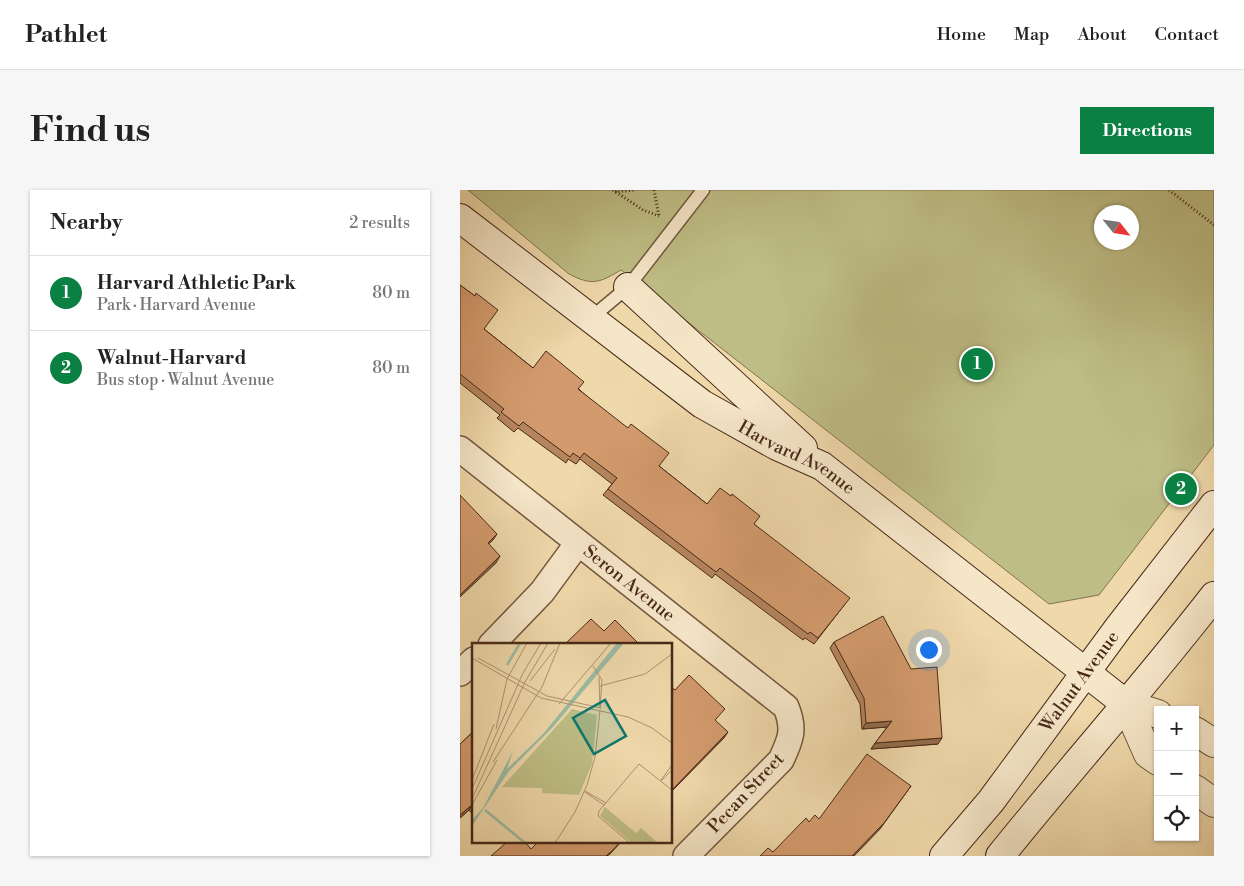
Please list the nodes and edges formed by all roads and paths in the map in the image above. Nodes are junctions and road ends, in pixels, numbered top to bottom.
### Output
1 (634, 190) edge
2 (654, 190) edge
3 (703, 190) edge
4 (1169, 190) edge
5 (614, 191) edge
6 (460, 218) edge
7 (1214, 225) edge
8 (628, 287) junction
9 (591, 318) junction
10 (460, 449) edge
11 (822, 466) junction
12 (1214, 505) edge
13 (578, 543) junction
14 (1214, 596) edge
15 (493, 643) edge
16 (472, 662) edge
17 (460, 673) edge
18 (1085, 674) junction
19 (1126, 704) junction
20 (1154, 713) edge
21 (793, 723) joint
22 (1199, 734) edge
23 (1214, 743) edge
24 (1154, 758) edge
25 (1199, 792) edge
26 (1214, 803) edge
27 (686, 856) edge
28 (944, 856) edge
29 (1000, 856) edge

1 - 5 path
2 - 5 path
3 - 8 lane
4 - 7 path
6 - 9 main road, Harvard Avenue
8 - 9 lane
8 - 11 main road
9 - 11 main road, Harvard Avenue
10 - 13 street, Seron Avenue
11 - 18 main road, Harvard Avenue
12 - 18 main road, Walnut Avenue
13 - 15 street
13 - 21 street, Seron Avenue
14 - 19 main road
16 - 17 street
18 - 19 main road, Harvard Avenue
18 - 28 main road, Walnut Avenue
19 - 20 main road, Harvard Avenue
19 - 24 main road
19 - 29 main road
21 - 27 street, Pecan Street
22 - 23 main road
25 - 26 main road

